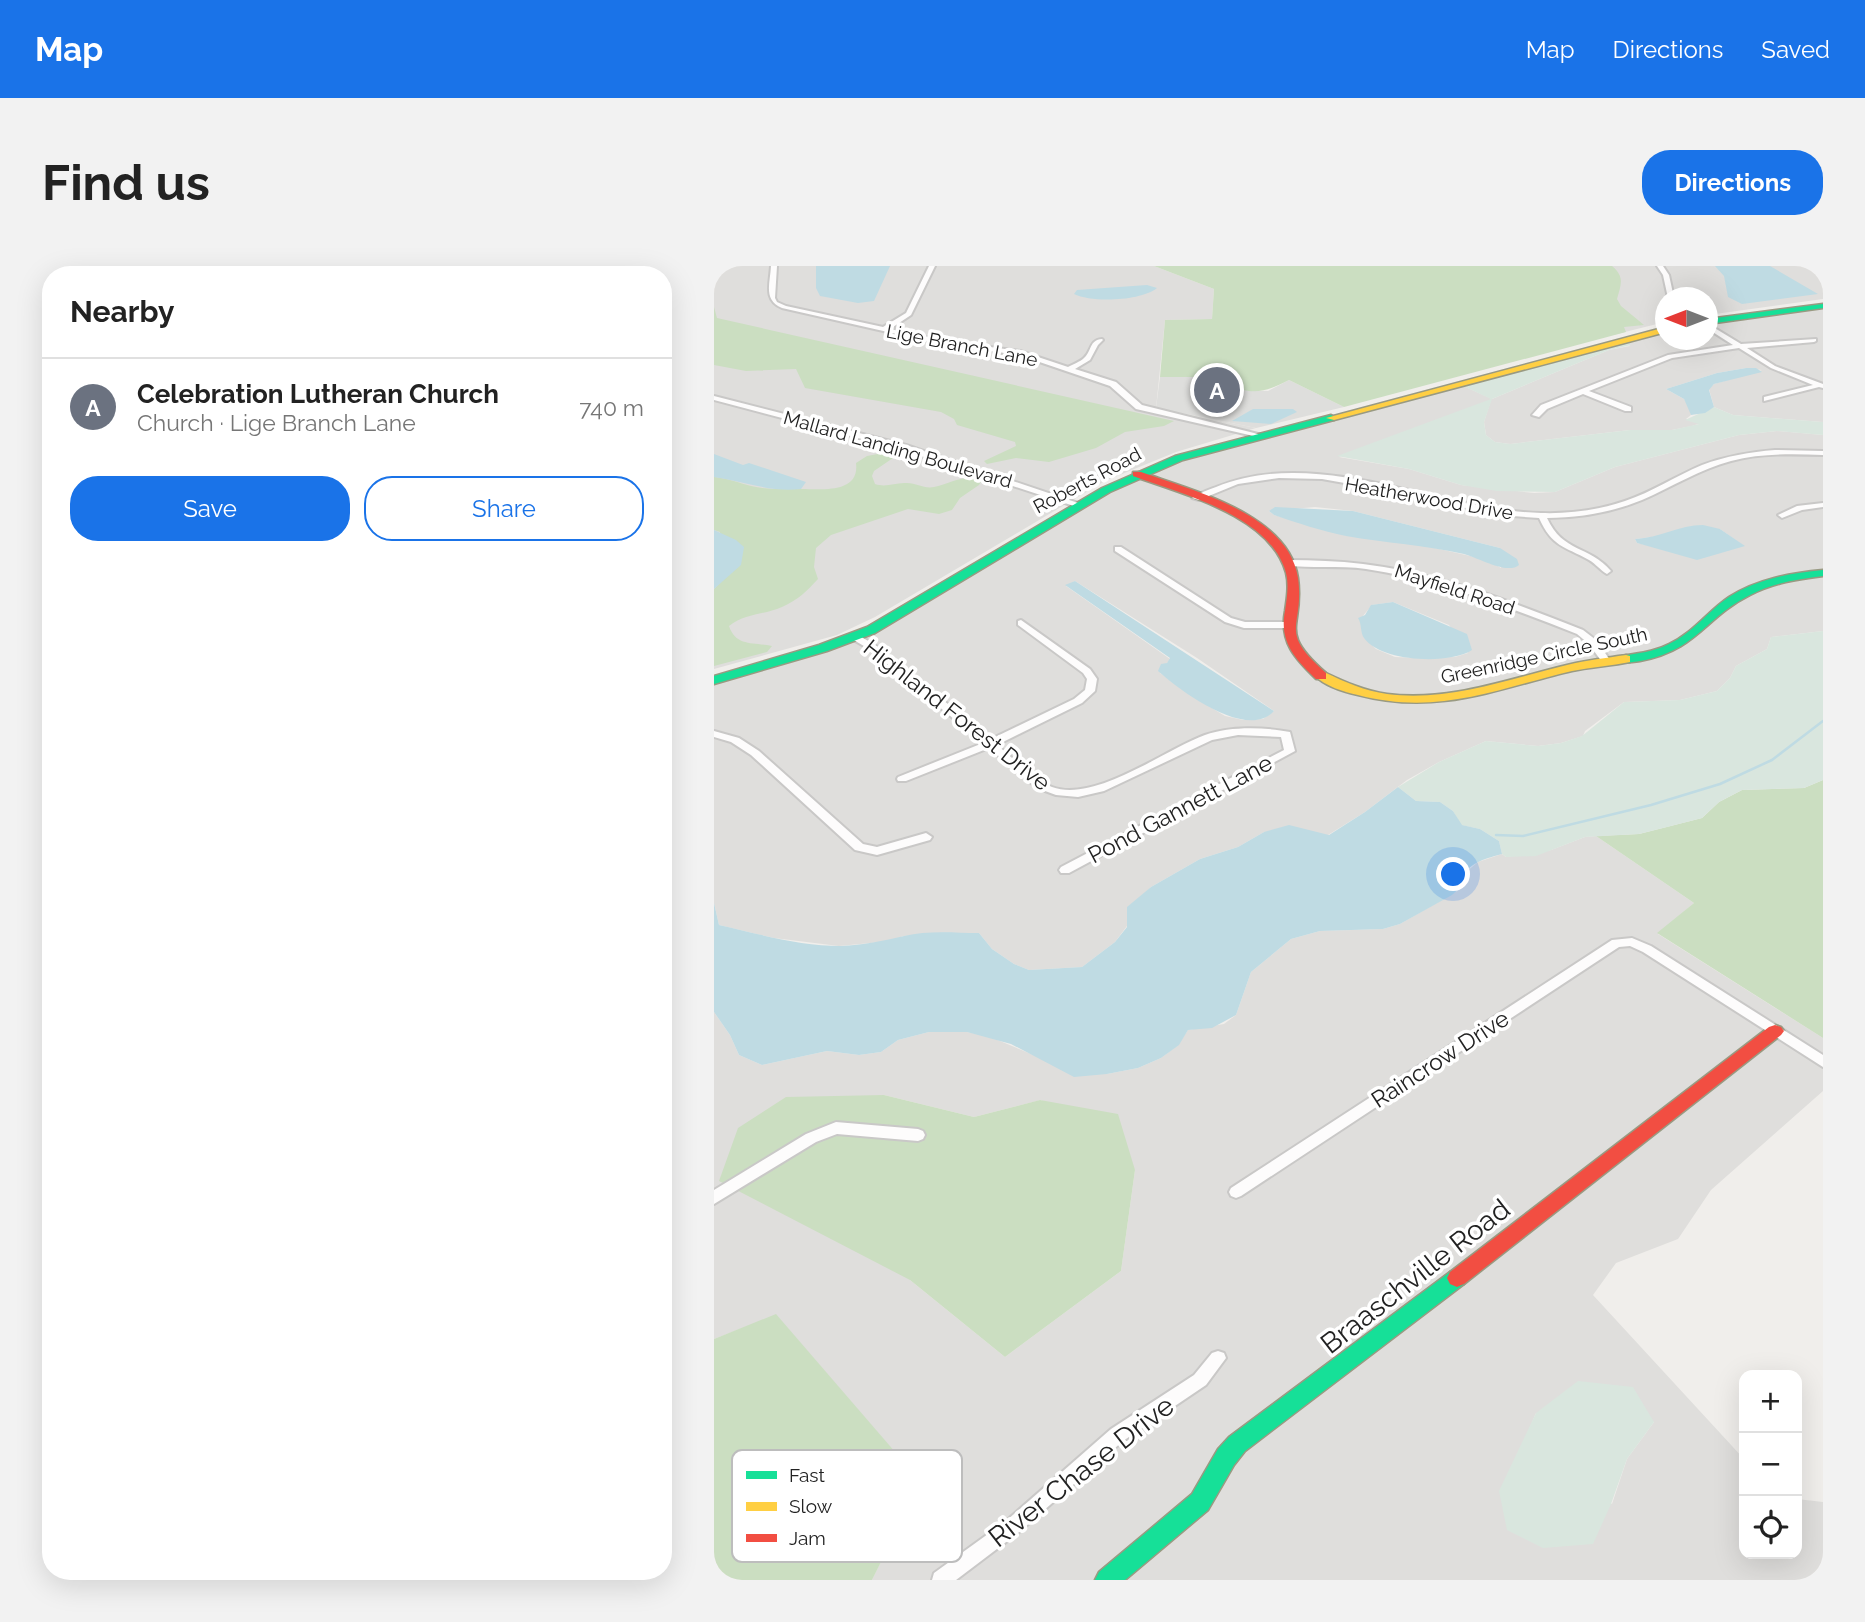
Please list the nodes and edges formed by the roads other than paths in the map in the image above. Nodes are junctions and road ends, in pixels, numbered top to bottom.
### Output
1 (774, 266) edge
2 (932, 266) edge
3 (1660, 266) edge
4 (1669, 287) edge
5 (1823, 306) edge
6 (1718, 321) edge
7 (1718, 329) edge
8 (885, 330) junction
9 (1718, 331) edge
10 (1655, 332) edge
11 (1814, 340) dead end
12 (1100, 341) dead end
13 (1736, 346) junction
14 (1748, 349) junction
15 (1069, 369) junction
16 (1821, 385) edge
17 (1581, 391) junction
18 (714, 398) edge
19 (1767, 399) dead end
20 (1628, 409) dead end
21 (1536, 415) dead end
22 (1258, 435) junction
23 (1823, 453) edge
24 (1138, 474) junction
25 (1196, 498) junction
26 (1080, 505) junction
27 (1823, 505) edge
28 (1783, 515) dead end
29 (1542, 516) junction
30 (1118, 549) dead end
31 (1288, 563) junction
32 (1606, 571) dead end
33 (1823, 573) edge
34 (1021, 623) dead end
35 (1286, 625) junction
36 (855, 637) junction
37 (1605, 660) junction
38 (714, 680) edge
39 (714, 734) edge
40 (990, 744) junction
41 (1290, 745) joint
42 (902, 779) dead end
43 (926, 837) dead end
44 (1065, 870) dead end
45 (1775, 1031) junction
46 (1823, 1062) edge
47 (918, 1135) dead end
48 (1236, 1192) dead end
49 (714, 1198) edge
50 (1218, 1359) dead end
51 (941, 1580) edge
52 (1107, 1580) edge

1 - 8 street, Lige Branch Lane
2 - 8 street
3 - 4 street
5 - 6 street
7 - 14 street
8 - 15 street, Lige Branch Lane
9 - 13 street
10 - 22 street, Roberts Road
11 - 14 street
12 - 15 street
13 - 14 street
13 - 17 street
14 - 16 street
15 - 22 street, Lige Branch Lane
16 - 19 street
17 - 20 street
17 - 21 street
18 - 26 street, Mallard Landing Boulevard
22 - 24 street, Roberts Road
23 - 29 street, Heatherwood Drive
24 - 25 street
24 - 26 street, Roberts Road
25 - 29 street, Heatherwood Drive
25 - 31 street
26 - 36 street, Roberts Road
27 - 28 street
29 - 32 street
30 - 35 street
31 - 35 street
31 - 37 street, Mayfield Road
33 - 37 street, Greenridge Circle South
34 - 40 street
35 - 37 street, Greenridge Circle South
36 - 38 street, Roberts Road
36 - 40 street, Highland Forest Drive
39 - 43 street
40 - 41 street, Highland Forest Drive
40 - 42 street
41 - 44 street, Pond Gannett Lane
45 - 46 street
45 - 48 street, Raincrow Drive
45 - 52 street, Braaschville Road
47 - 49 street
50 - 51 street, River Chase Drive

